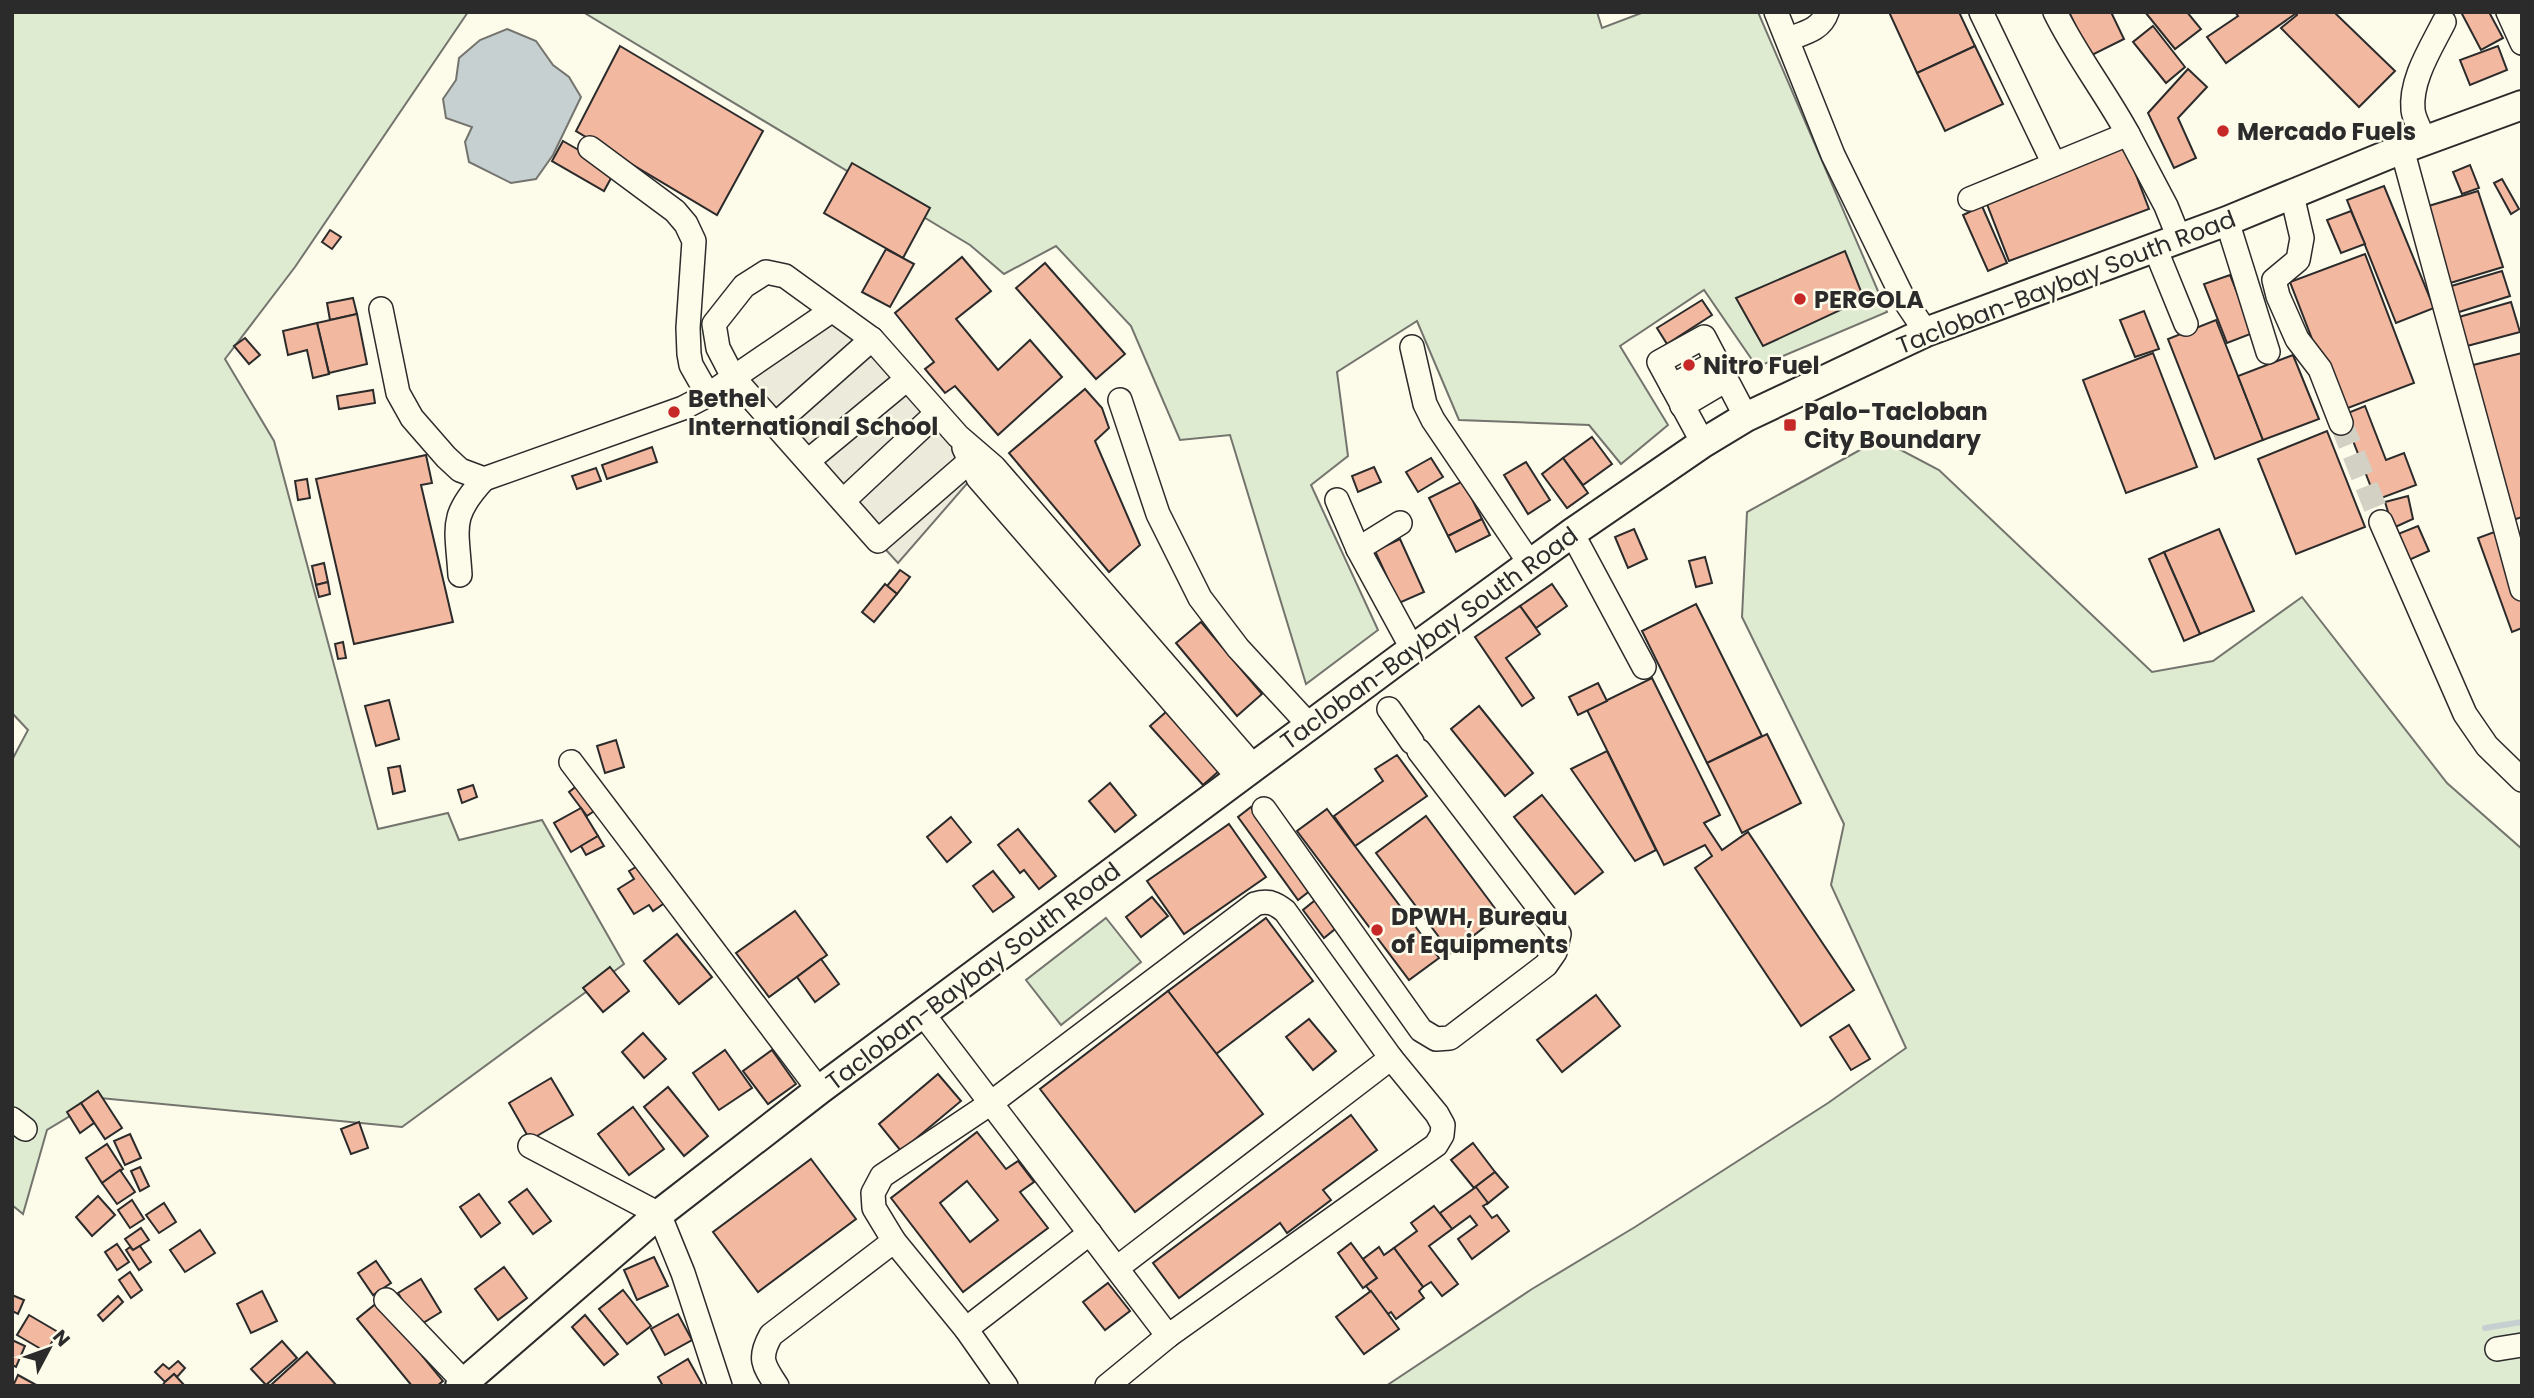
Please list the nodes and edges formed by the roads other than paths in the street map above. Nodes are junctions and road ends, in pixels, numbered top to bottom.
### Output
1 (1776, 12) edge
2 (1827, 12) edge
3 (1981, 12) edge
4 (2055, 12) edge
5 (2508, 12) edge
6 (2444, 22) dead end
7 (1788, 39) junction
8 (2522, 43) edge
9 (2522, 105) edge
10 (2128, 134) junction
11 (2413, 145) junction
12 (590, 148) dead end
13 (2054, 164) junction
14 (2292, 195) junction
15 (1970, 199) dead end
16 (2227, 221) junction
17 (2167, 243) junction
18 (381, 309) dead end
19 (831, 311) junction
20 (2186, 324) dead end
21 (1926, 332) junction
22 (872, 339) junction
23 (1412, 347) dead end
24 (2268, 352) dead end
25 (1721, 371) junction
26 (733, 377) junction
27 (907, 379) junction
28 (708, 395) junction
29 (1677, 396) junction
30 (1120, 400) dead end
31 (937, 413) junction
32 (1746, 416) junction
33 (2342, 423) tunnel mouth
34 (776, 424) junction
35 (1703, 443) junction
36 (974, 457) junction
37 (808, 461) junction
38 (484, 480) junction
39 (1337, 500) dead end
40 (843, 501) junction
41 (2381, 522) tunnel mouth
42 (1400, 523) dead end
43 (1572, 533) junction
44 (1358, 549) junction
45 (1531, 565) junction
46 (460, 575) dead end
47 (2522, 589) edge
48 (1413, 650) junction
49 (1644, 667) dead end
50 (1379, 697) junction
51 (1310, 726) junction
52 (572, 762) dead end
53 (1247, 773) junction
54 (2522, 780) edge
55 (1264, 809) dead end
56 (923, 1014) junction
57 (1391, 1058) junction
58 (819, 1090) junction
59 (991, 1103) junction
60 (530, 1146) dead end
61 (659, 1214) junction
62 (1090, 1233) junction
63 (894, 1241) junction
64 (1117, 1268) junction
65 (386, 1300) dead end
66 (965, 1329) junction
67 (1168, 1336) junction
68 (2522, 1345) edge
69 (2497, 1349) dead end
70 (462, 1384) edge
71 (720, 1386) edge
72 (777, 1386) edge
73 (1006, 1386) edge
74 (1107, 1386) edge

1 - 7 street
2 - 7 street
3 - 13 street
4 - 10 street
5 - 8 street
6 - 11 street
7 - 21 street
9 - 11 main road, Tacloban-Baybay South Road
10 - 13 street
10 - 17 street
11 - 14 main road, Tacloban-Baybay South Road
11 - 47 street
12 - 28 street
13 - 15 street
14 - 16 main road, Tacloban-Baybay South Road
14 - 33 street
16 - 17 main road, Tacloban-Baybay South Road
16 - 24 street
17 - 20 street
17 - 21 main road, Tacloban-Baybay South Road
18 - 38 street
19 - 22 street
19 - 26 street
19 - 26 street
21 - 32 main road, Tacloban-Baybay South Road
22 - 27 street
22 - 34 street
23 - 45 street
25 - 29 street
25 - 29 street
25 - 32 street
26 - 28 street
26 - 34 street
27 - 31 street
27 - 37 street
28 - 38 street
29 - 35 street
30 - 51 street
31 - 36 street
31 - 40 street
32 - 35 main road, Tacloban-Baybay South Road
34 - 37 street
35 - 43 main road, Tacloban-Baybay South Road
36 - 40 street
36 - 53 street
37 - 40 street
38 - 46 street
39 - 44 street
41 - 54 street
42 - 44 street
43 - 45 main road, Tacloban-Baybay South Road
43 - 49 street
44 - 48 street
45 - 48 main road, Tacloban-Baybay South Road
48 - 50 main road, Tacloban-Baybay South Road
50 - 51 main road, Tacloban-Baybay South Road
50 - 55 street
51 - 53 main road, Tacloban-Baybay South Road
52 - 58 street
53 - 56 main road, Tacloban-Baybay South Road
56 - 58 main road, Tacloban-Baybay South Road
56 - 59 street
57 - 59 street
57 - 64 street
57 - 67 street
58 - 61 main road, Tacloban-Baybay South Road
59 - 62 street
59 - 63 street
60 - 61 street
61 - 70 main road, Tacloban-Baybay South Road
61 - 71 street
62 - 64 street
62 - 66 street
63 - 66 street
63 - 72 street
64 - 67 street
65 - 70 street
66 - 73 street
67 - 74 street
68 - 69 street

